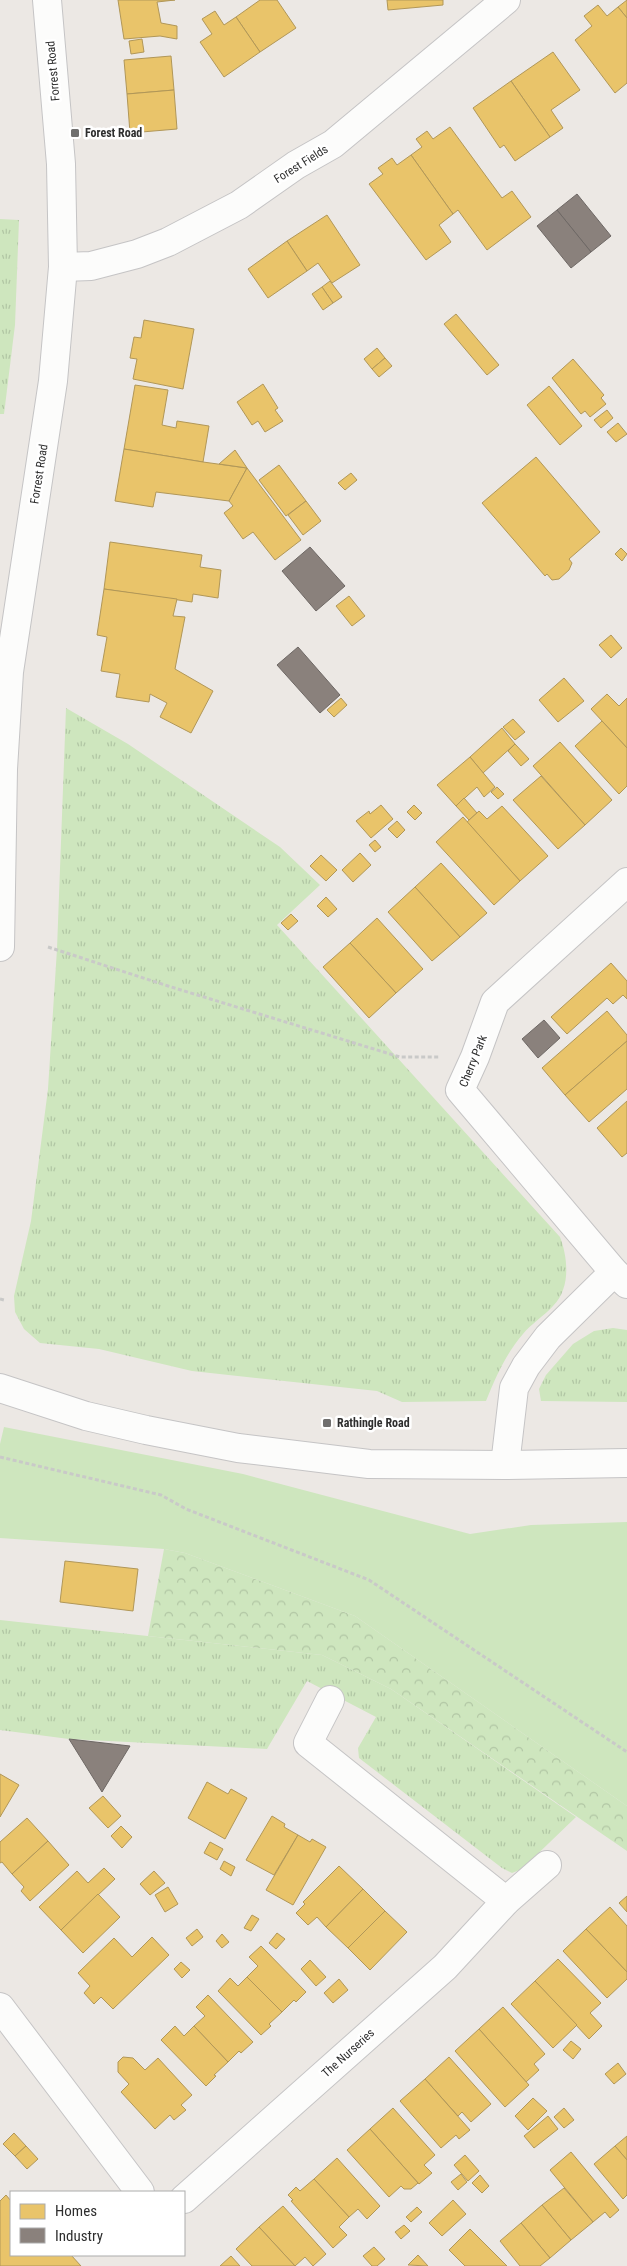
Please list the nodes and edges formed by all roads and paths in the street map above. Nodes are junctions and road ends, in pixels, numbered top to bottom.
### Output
1 (47, 0) edge
2 (506, 0) edge
3 (63, 267) junction
4 (627, 882) edge
5 (0, 947) edge
6 (48, 947) dead end
7 (475, 1057) junction
8 (621, 1278) edge
9 (0, 1388) edge
10 (0, 1457) edge
11 (627, 1463) edge
12 (505, 1465) junction
13 (330, 1700) dead end
14 (627, 1752) edge
15 (547, 1865) dead end
16 (506, 1901) junction
17 (0, 2007) edge
18 (139, 2191) edge
19 (185, 2198) edge

1 - 3 street, Forrest Road
2 - 3 street, Forest Fields
3 - 5 street, Forrest Road
4 - 7 street, Cherry Park
6 - 7 path
7 - 8 street, Cherry Park
8 - 12 street, Cherry Park
9 - 12 street
10 - 14 path
11 - 12 street
13 - 16 street
15 - 16 street, The Nurseries
16 - 19 street, The Nurseries
17 - 18 street

